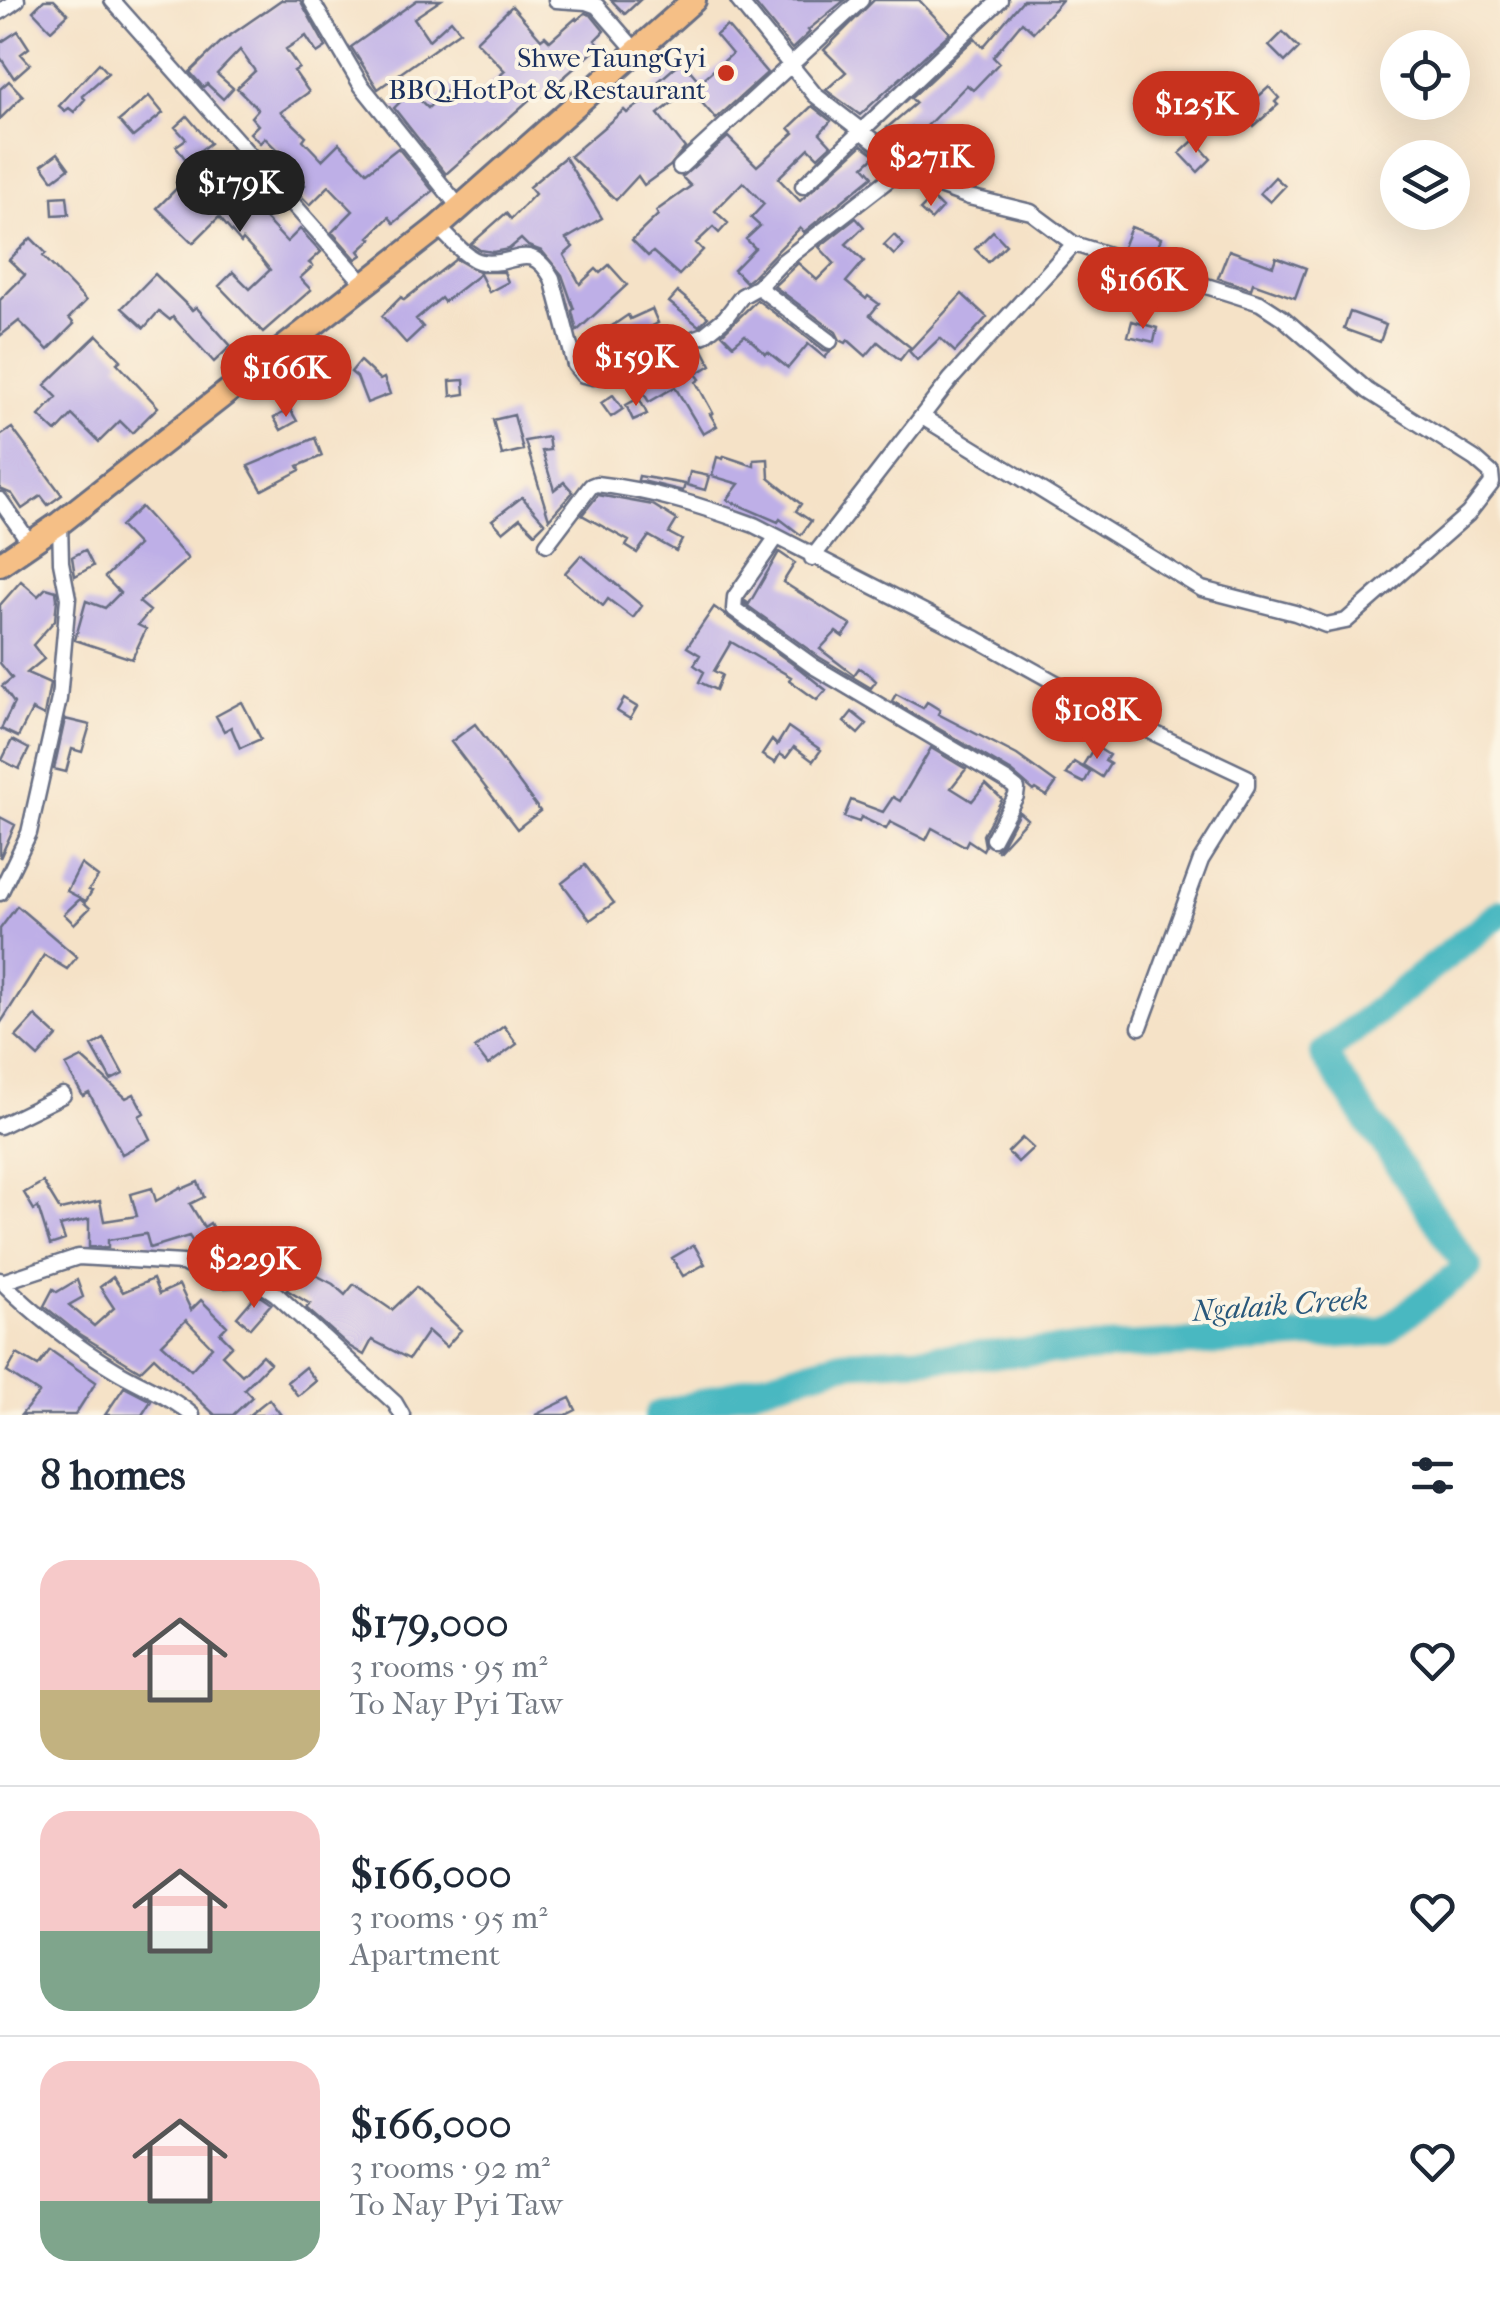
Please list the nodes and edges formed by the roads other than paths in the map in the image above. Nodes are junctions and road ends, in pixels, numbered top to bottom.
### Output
1 (18, 0) edge
2 (112, 0) edge
3 (311, 0) edge
4 (556, 0) edge
5 (694, 0) edge
6 (738, 0) edge
7 (861, 0) edge
8 (1000, 0) edge
9 (0, 12) edge
10 (636, 52) junction
11 (790, 67) junction
12 (860, 129) junction
13 (906, 166) junction
14 (680, 167) dead end
15 (804, 186) dead end
16 (460, 208) junction
17 (438, 227) junction
18 (1074, 244) junction
19 (366, 286) junction
20 (758, 287) junction
21 (830, 341) dead end
22 (924, 418) junction
23 (0, 500) edge
24 (60, 523) junction
25 (776, 538) junction
26 (30, 543) junction
27 (547, 544) dead end
28 (812, 558) junction
29 (0, 564) edge
30 (993, 839) dead end
31 (0, 893) edge
32 (1140, 1026) dead end
33 (63, 1095) dead end
34 (0, 1126) edge
35 (1, 1281) edge
36 (192, 1415) edge
37 (402, 1415) edge

1 - 9 street
2 - 19 street
3 - 16 street
4 - 10 street
5 - 10 main road
6 - 11 street
7 - 11 street
8 - 12 street
10 - 16 main road
11 - 12 street
11 - 14 street
12 - 13 street
12 - 15 street
13 - 18 street
13 - 20 street
16 - 17 main road
17 - 19 main road
17 - 20 street
18 - 22 street
18 - 22 street
19 - 24 main road
20 - 21 street
22 - 28 street
23 - 26 street
24 - 26 main road
24 - 31 street
25 - 27 street
25 - 28 street
25 - 30 street
26 - 29 main road
28 - 32 street
33 - 34 street
35 - 36 street
35 - 37 street

